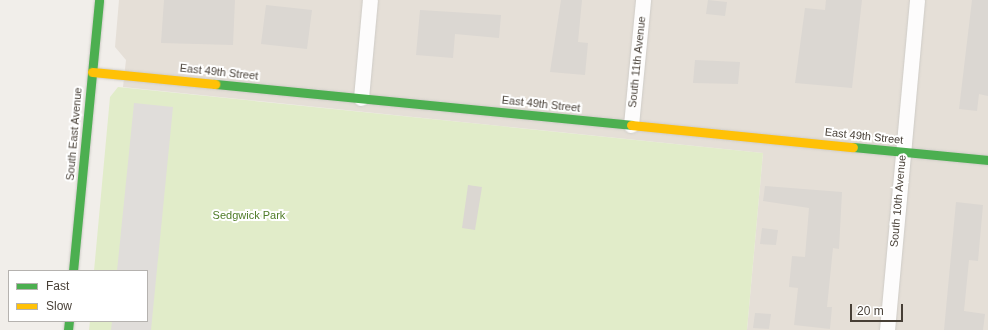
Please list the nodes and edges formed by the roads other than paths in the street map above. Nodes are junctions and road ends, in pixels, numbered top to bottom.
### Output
1 (98, 0) edge
2 (370, 0) edge
3 (643, 0) edge
4 (917, 0) edge
5 (92, 72) junction
6 (361, 98) junction
7 (631, 125) junction
8 (903, 152) junction
9 (988, 160) edge
10 (73, 270) edge
11 (887, 330) edge

1 - 5 street, South East Avenue
2 - 6 street
3 - 7 street, South 11th Avenue
4 - 8 street, South 10th Avenue
5 - 6 street, East 49th Street
5 - 10 street, South East Avenue
6 - 7 street, East 49th Street
7 - 8 street, East 49th Street
8 - 9 street, East 49th Street
8 - 11 street, South 10th Avenue

